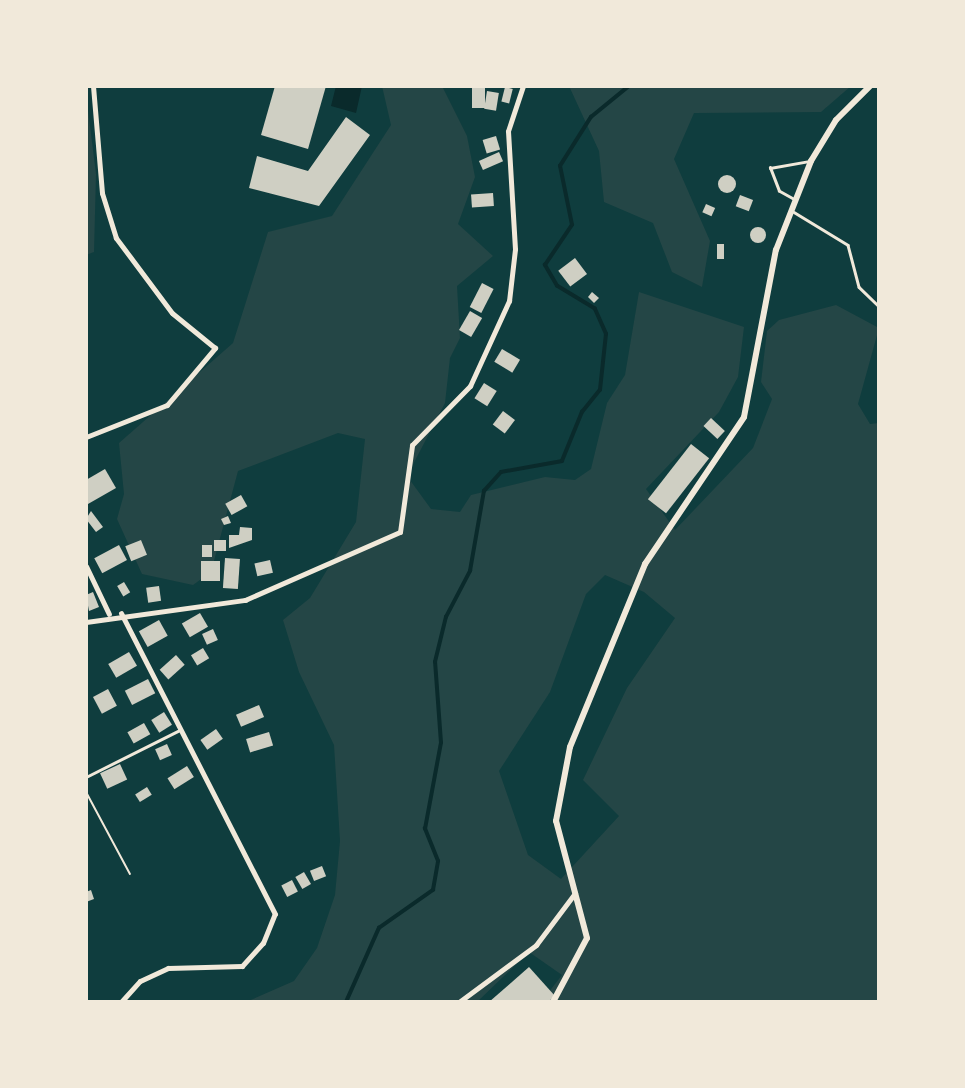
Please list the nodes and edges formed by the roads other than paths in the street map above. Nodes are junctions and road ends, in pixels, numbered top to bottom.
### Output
1 (93, 86) edge
2 (523, 86) edge
3 (870, 86) edge
4 (811, 161) junction
5 (795, 200) junction
6 (791, 210) junction
7 (879, 306) edge
8 (86, 437) edge
9 (86, 566) edge
10 (121, 613) junction
11 (109, 614) junction
12 (86, 622) edge
13 (181, 729) junction
14 (86, 776) edge
15 (575, 893) junction
16 (121, 1002) edge
17 (459, 1002) edge
18 (553, 1002) edge

1 - 8 street
2 - 10 street
3 - 4 street
4 - 5 street
4 - 5 lane
5 - 6 street
6 - 7 lane
6 - 15 street
9 - 11 street
10 - 11 street
10 - 13 street
11 - 12 street
13 - 14 lane
13 - 16 street
15 - 17 street
15 - 18 street

